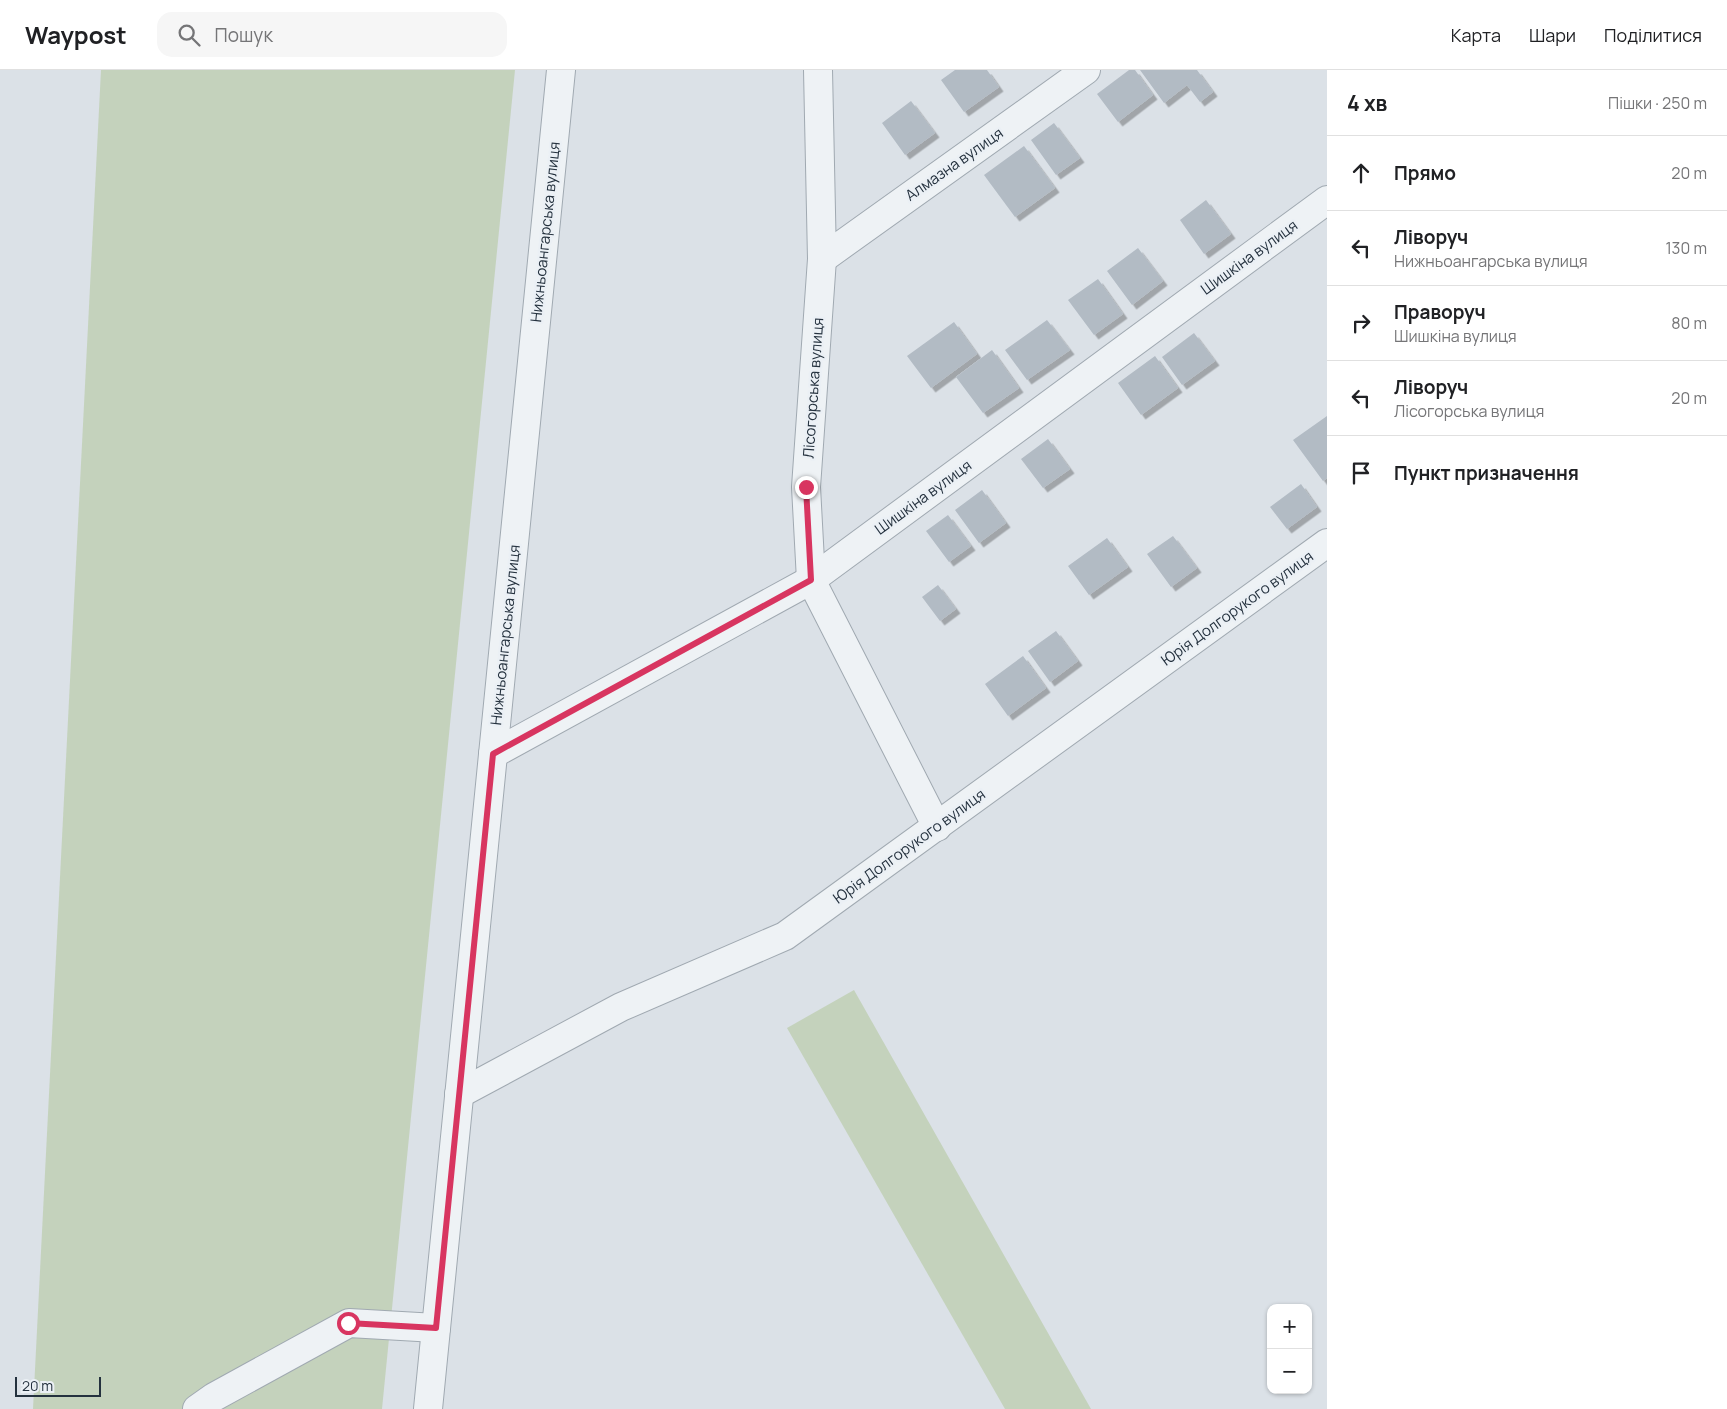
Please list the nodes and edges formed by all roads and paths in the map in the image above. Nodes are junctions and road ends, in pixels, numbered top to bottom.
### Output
1 (561, 70) edge
2 (818, 70) edge
3 (1086, 70) edge
4 (1327, 200) edge
5 (822, 259) junction
6 (1327, 543) edge
7 (811, 580) junction
8 (493, 754) junction
9 (937, 826) junction
10 (459, 1094) junction
11 (436, 1328) junction
12 (197, 1409) edge
13 (428, 1409) edge

1 - 8 street, Нижньоангарська вулиця
2 - 5 street, Лісогорська вулиця
3 - 5 street, Алмазна вулиця
4 - 7 street, Шишкіна вулиця
5 - 7 street, Лісогорська вулиця
6 - 9 street, Юрія Долгорукого вулиця
7 - 8 street, Шишкіна вулиця
7 - 9 street, Лісогорська вулиця
8 - 10 street, Нижньоангарська вулиця
9 - 10 street, Юрія Долгорукого вулиця
10 - 11 street, Нижньоангарська вулиця
11 - 12 street
11 - 13 street, Нижньоангарська вулиця

